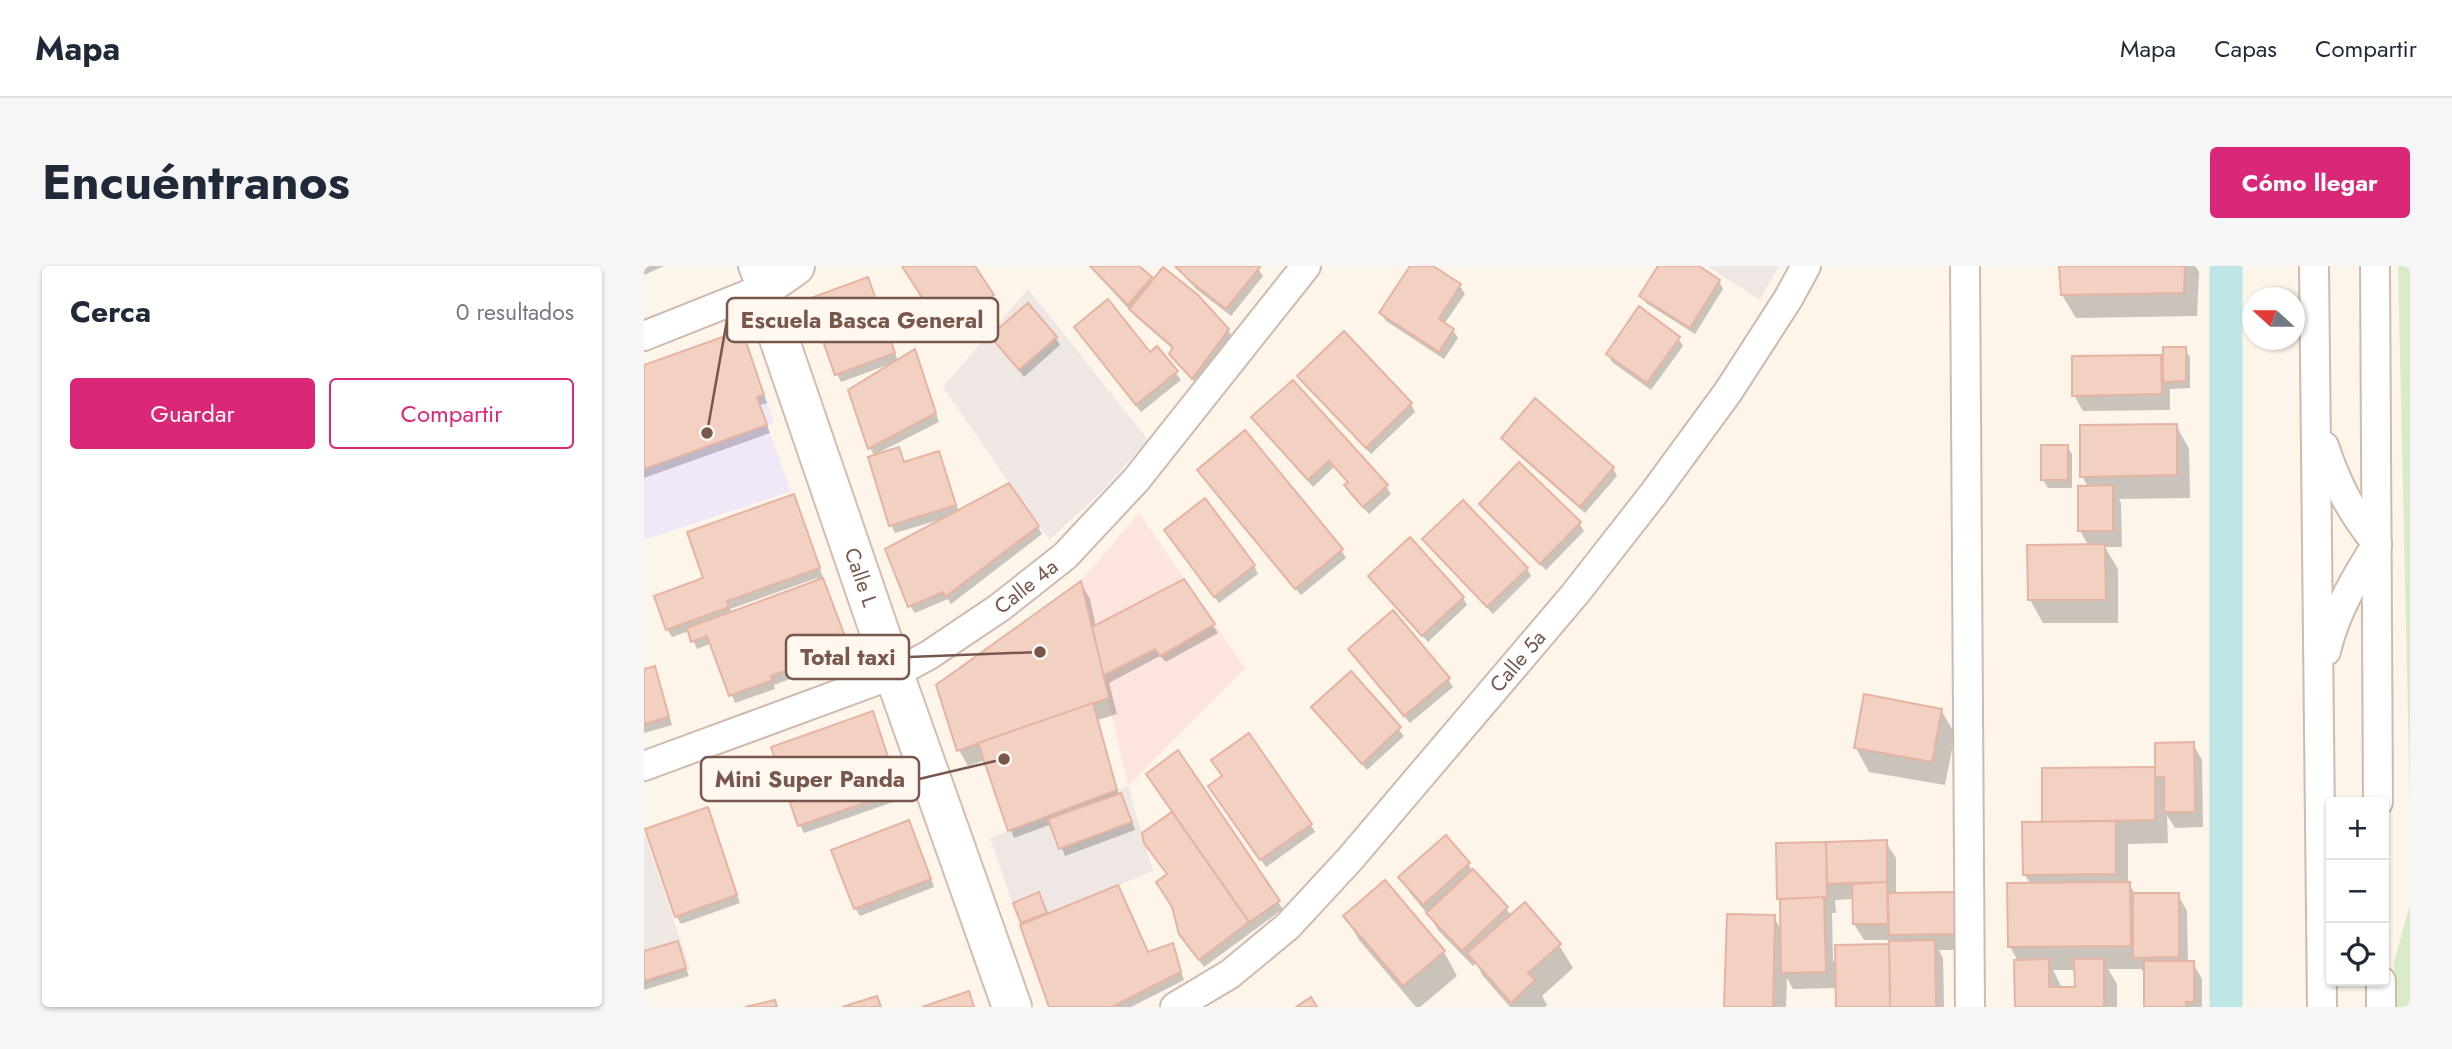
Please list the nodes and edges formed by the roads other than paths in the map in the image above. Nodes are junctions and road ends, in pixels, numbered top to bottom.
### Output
1 (795, 266) edge
2 (1306, 266) edge
3 (1805, 266) edge
4 (1965, 266) edge
5 (2314, 266) edge
6 (2375, 266) edge
7 (757, 277) edge
8 (644, 335) edge
9 (2315, 406) junction
10 (2377, 544) junction
11 (894, 674) junction
12 (2318, 682) junction
13 (644, 766) edge
14 (2378, 797) edge
15 (2381, 986) edge
16 (1012, 1007) edge
17 (1175, 1007) edge
18 (1970, 1007) edge
19 (2322, 1007) edge
20 (2381, 1007) edge

1 - 7 street
2 - 11 street, Calle 4a
3 - 17 street, Calle 5a
4 - 18 street
5 - 9 street
6 - 10 street
7 - 8 street
7 - 11 street, Calle L
9 - 10 street
9 - 12 street
10 - 12 street
10 - 14 street
11 - 13 street, Calle 4a
11 - 16 street, Calle L
12 - 19 street
15 - 20 street

